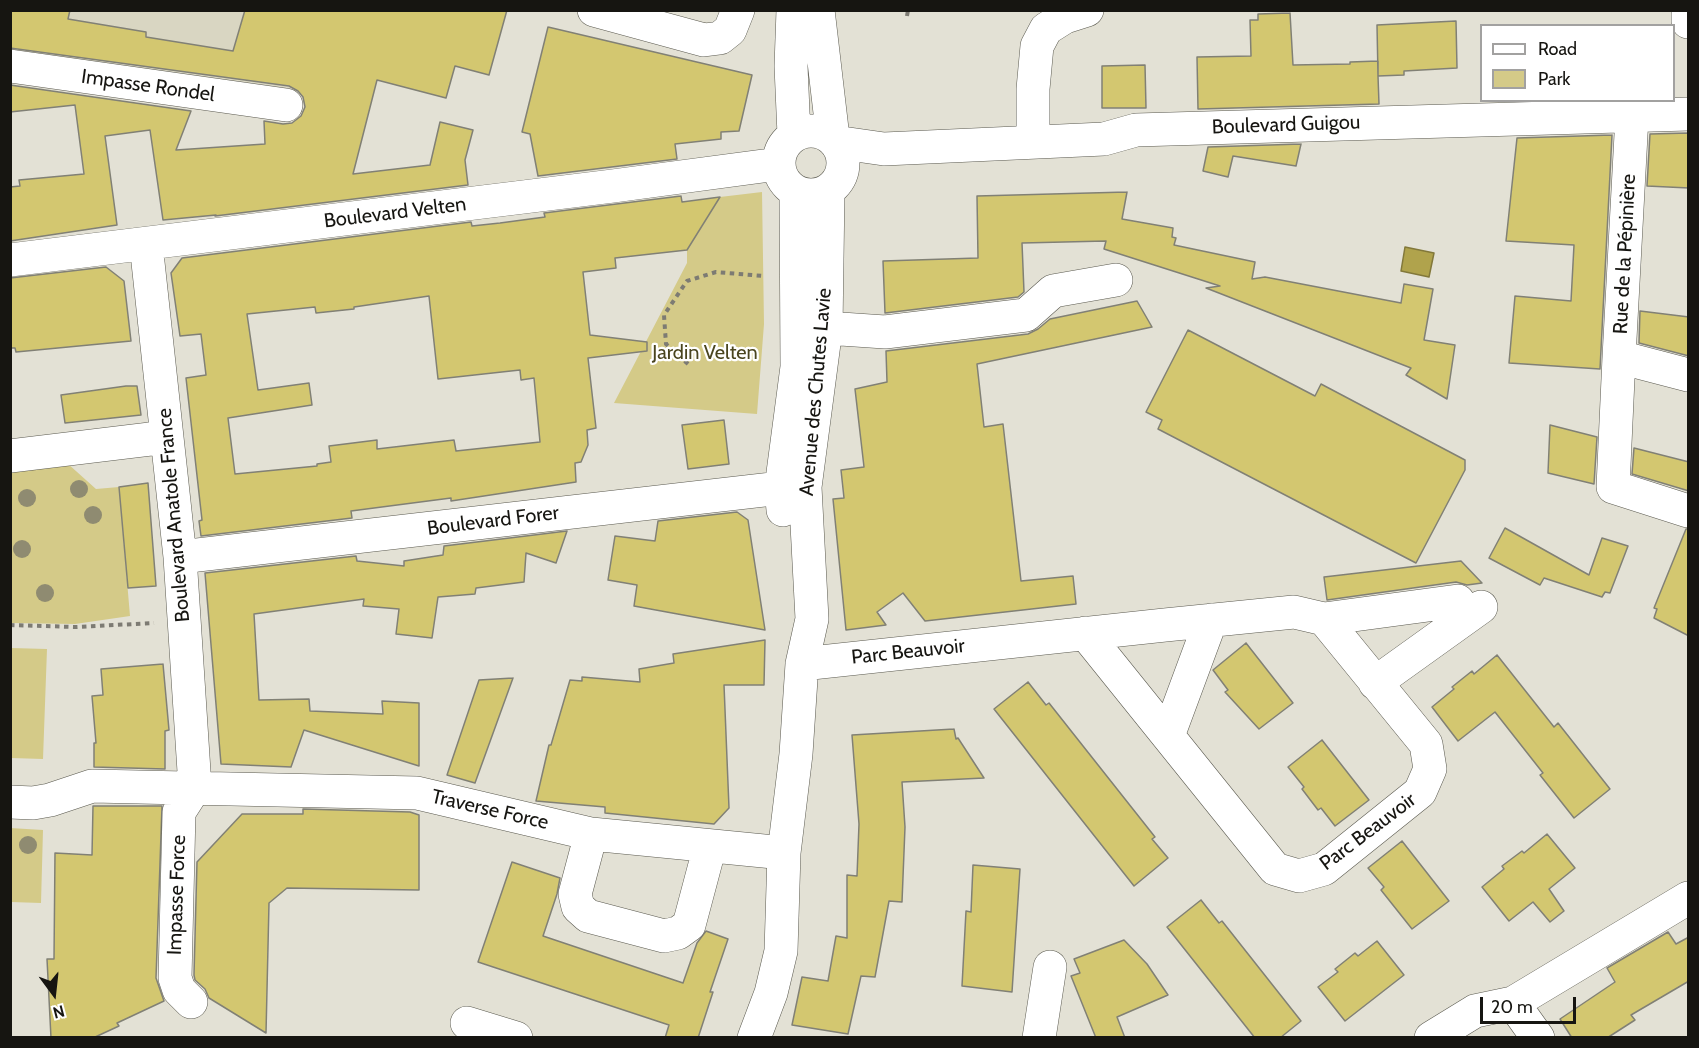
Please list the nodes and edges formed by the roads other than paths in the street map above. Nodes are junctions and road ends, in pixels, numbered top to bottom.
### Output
1 (594, 10) edge
2 (738, 10) edge
3 (793, 10) edge
4 (818, 10) edge
5 (1087, 10) edge
6 (1688, 10) edge
7 (1689, 22) edge
8 (10, 66) edge
9 (286, 105) dead end
10 (1689, 114) edge
11 (1632, 116) junction
12 (794, 135) junction
13 (1033, 142) junction
14 (835, 160) junction
15 (778, 164) junction
16 (796, 192) junction
17 (146, 244) junction
18 (10, 260) edge
19 (1116, 280) dead end
20 (826, 328) junction
21 (1620, 357) junction
22 (1689, 375) edge
23 (167, 437) junction
24 (10, 456) edge
25 (793, 488) junction
26 (1689, 511) edge
27 (180, 557) junction
28 (1324, 619) junction
29 (1211, 620) junction
30 (1085, 633) junction
31 (802, 664) junction
32 (1375, 683) junction
33 (1168, 736) junction
34 (195, 787) junction
35 (10, 802) edge
36 (591, 834) junction
37 (710, 846) junction
38 (784, 853) junction
39 (1689, 898) edge
40 (1050, 967) dead end
41 (191, 1002) dead end
42 (1512, 1003) junction
43 (467, 1023) dead end
44 (760, 1037) edge
45 (516, 1038) edge
46 (1039, 1038) edge
47 (1431, 1038) edge
48 (1538, 1038) edge

1 - 2 street
3 - 12 street
4 - 14 street, Avenue des Chutes Lavie
5 - 13 street
6 - 7 street
8 - 9 street, Impasse Rondel
10 - 11 street, Boulevard Guigou
11 - 13 street, Boulevard Guigou
11 - 21 street, Rue de la Pépinière
12 - 14 street
12 - 15 street
13 - 14 street, Boulevard Guigou
14 - 16 street
14 - 20 street, Avenue des Chutes Lavie
15 - 16 street
15 - 17 street, Boulevard Velten
16 - 25 street, Avenue des Chutes Lavie
17 - 18 street, Boulevard Velten
17 - 23 street, Boulevard Anatole France
19 - 20 street
20 - 25 street, Avenue des Chutes Lavie
21 - 22 street, Rue de la Pépinière
21 - 26 street
23 - 24 street
23 - 27 street, Boulevard Anatole France
25 - 27 street, Boulevard Forer
25 - 31 street, Avenue des Chutes Lavie
27 - 34 street, Boulevard Anatole France
28 - 29 street, Parc Beauvoir
28 - 32 street, Parc Beauvoir
28 - 32 street
29 - 30 street, Parc Beauvoir
29 - 33 street
30 - 31 street, Parc Beauvoir
30 - 33 street, Parc Beauvoir
31 - 38 street, Avenue des Chutes Lavie
32 - 33 street, Parc Beauvoir
34 - 35 street, Traverse Force
34 - 36 street, Traverse Force
34 - 41 street, Impasse Force
36 - 37 street, Traverse Force
36 - 37 street
37 - 38 street, Traverse Force
38 - 44 street, Avenue des Chutes Lavie
39 - 42 street
40 - 46 street
42 - 47 street
42 - 48 street
43 - 45 street

